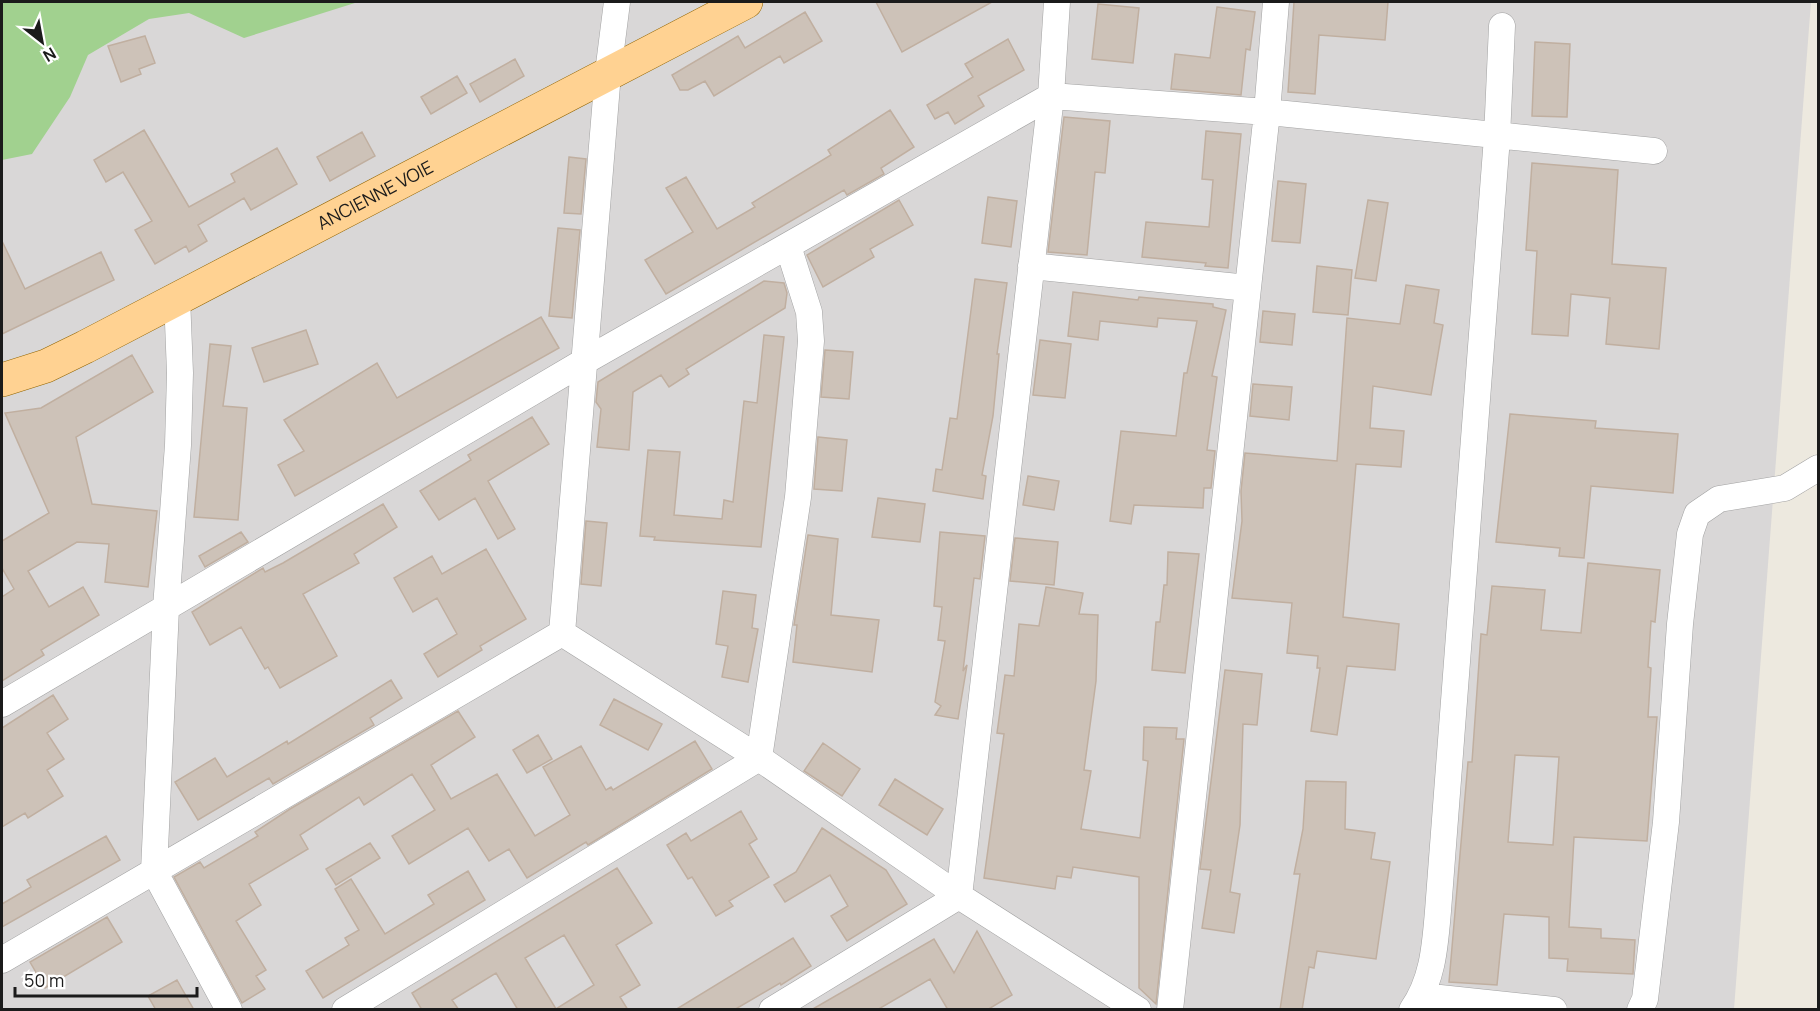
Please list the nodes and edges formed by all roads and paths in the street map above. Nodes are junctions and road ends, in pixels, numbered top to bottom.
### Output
1 (617, 2) edge
2 (746, 2) edge
3 (1057, 2) edge
4 (1276, 2) edge
5 (1502, 26) dead end
6 (608, 73) junction
7 (1051, 96) junction
8 (1267, 112) junction
9 (1497, 137) junction
10 (1654, 151) dead end
11 (788, 246) junction
12 (1031, 266) junction
13 (1248, 288) junction
14 (177, 297) junction
15 (585, 361) junction
16 (2, 380) edge
17 (1818, 468) edge
18 (166, 608) junction
19 (562, 633) junction
20 (2, 704) edge
21 (759, 758) junction
22 (153, 871) junction
23 (959, 896) junction
24 (2, 960) edge
25 (1416, 1003) edge
26 (229, 1010) edge
27 (345, 1010) edge
28 (772, 1010) edge
29 (1138, 1010) edge
30 (1170, 1010) edge
31 (1554, 1010) edge
32 (1640, 1010) edge

1 - 6 street
2 - 6 main road, ANCIENNE VOIE
3 - 7 street
4 - 8 street
5 - 9 street
6 - 14 main road, ANCIENNE VOIE
6 - 15 street
7 - 8 street
7 - 11 street
7 - 12 street
8 - 9 street
8 - 13 street
9 - 10 street
9 - 25 street
11 - 15 street
11 - 21 street
12 - 13 street
12 - 23 street
13 - 30 street
14 - 16 main road, ANCIENNE VOIE
14 - 18 street
15 - 18 street
15 - 19 street
17 - 32 street
18 - 20 street
18 - 22 street
19 - 21 street
19 - 22 street
21 - 23 street
21 - 27 street
22 - 24 street
22 - 26 street
23 - 28 street
23 - 29 street
25 - 31 street

